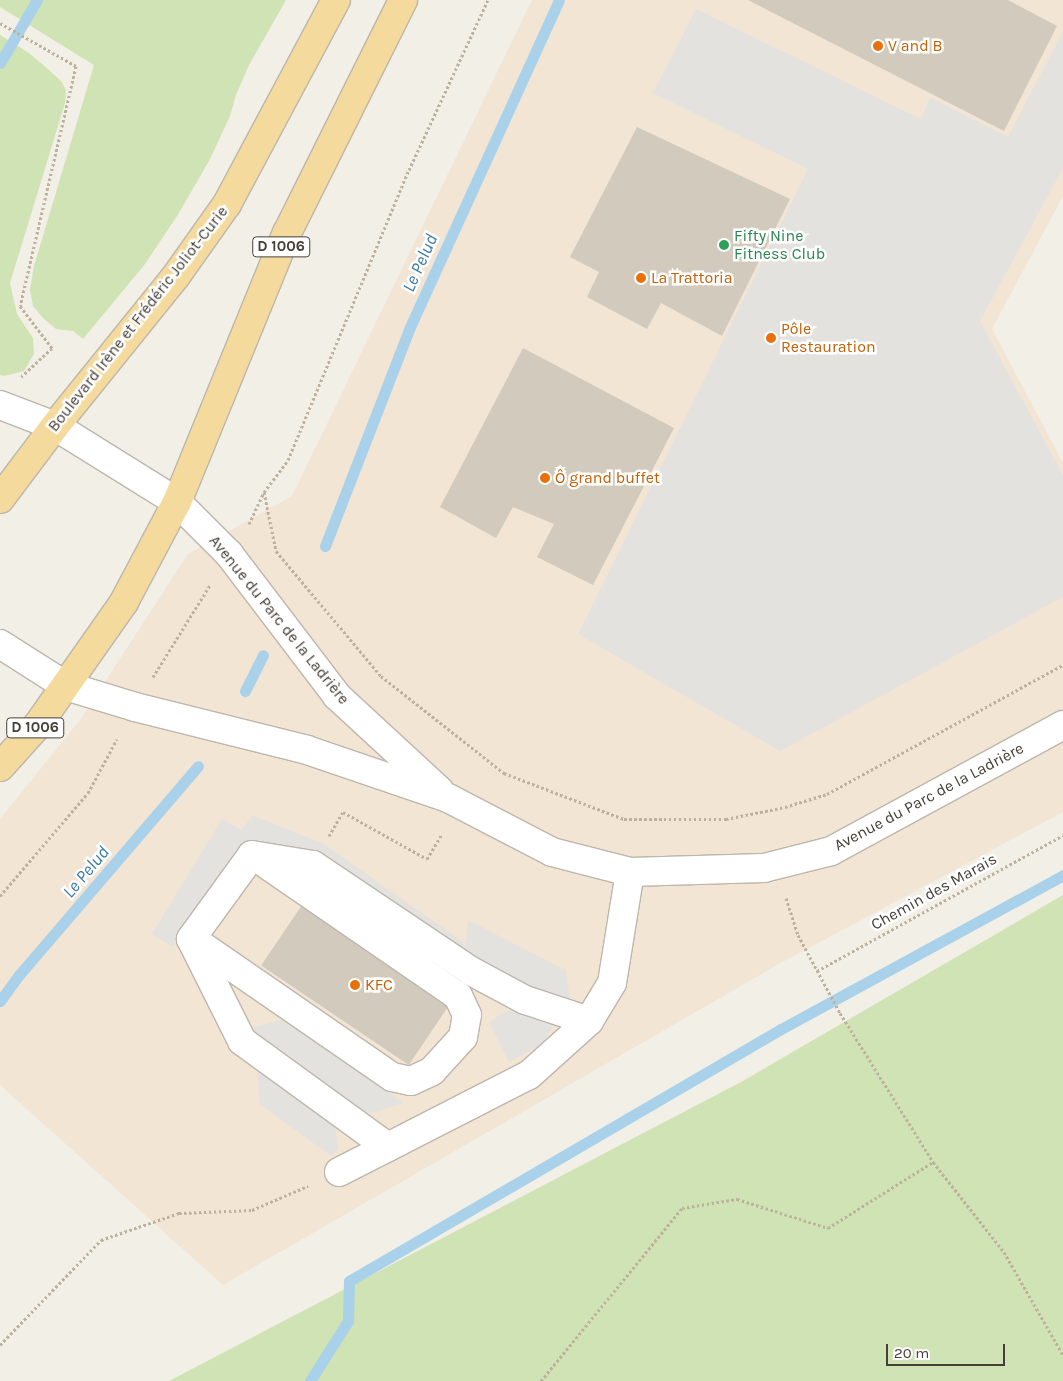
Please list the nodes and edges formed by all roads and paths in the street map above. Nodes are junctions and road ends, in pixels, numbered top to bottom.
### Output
1 (336, 0) edge
2 (403, 0) edge
3 (488, 0) edge
4 (0, 23) edge
5 (14, 378) dead end
6 (0, 405) edge
7 (55, 426) junction
8 (264, 492) junction
9 (0, 500) edge
10 (177, 502) junction
11 (248, 526) dead end
12 (213, 580) dead end
13 (0, 644) edge
14 (1063, 665) edge
15 (66, 686) junction
16 (135, 707) junction
17 (1063, 725) edge
18 (0, 767) edge
19 (454, 801) junction
20 (1063, 835) edge
21 (252, 855) junction
22 (313, 865) junction
23 (777, 865) junction
24 (630, 872) junction
25 (0, 896) edge
26 (191, 939) junction
27 (817, 971) junction
28 (589, 1022) junction
29 (388, 1147) junction
30 (933, 1162) junction
31 (339, 1172) joint
32 (0, 1345) edge
33 (1063, 1355) edge
34 (541, 1381) edge

1 - 7 main road, Boulevard Irène et Frédéric Joliot-Curie
2 - 10 main road, D 1006
3 - 8 path
4 - 5 path
6 - 7 street, Avenue du Parc de la Ladrière
7 - 9 main road, Boulevard Irène et Frédéric Joliot-Curie
7 - 10 street, Avenue du Parc de la Ladrière
8 - 11 path
8 - 14 path
10 - 15 main road, D 1006
10 - 19 street, Avenue du Parc de la Ladrière
12 - 16 path
13 - 15 street, Avenue du Parc de la Ladrière
15 - 16 street, Avenue du Parc de la Ladrière
15 - 18 main road, D 1006
16 - 19 street, Avenue du Parc de la Ladrière
16 - 25 path
17 - 23 street, Avenue du Parc de la Ladrière
19 - 22 path
19 - 24 street, Avenue du Parc de la Ladrière
20 - 27 path, Chemin des Marais
21 - 22 street
21 - 26 street
21 - 26 street
22 - 28 street
23 - 24 street, Avenue du Parc de la Ladrière
23 - 27 path
24 - 28 street
26 - 29 street
27 - 30 path
28 - 29 street
29 - 31 street
30 - 33 path
30 - 34 path
31 - 32 path

